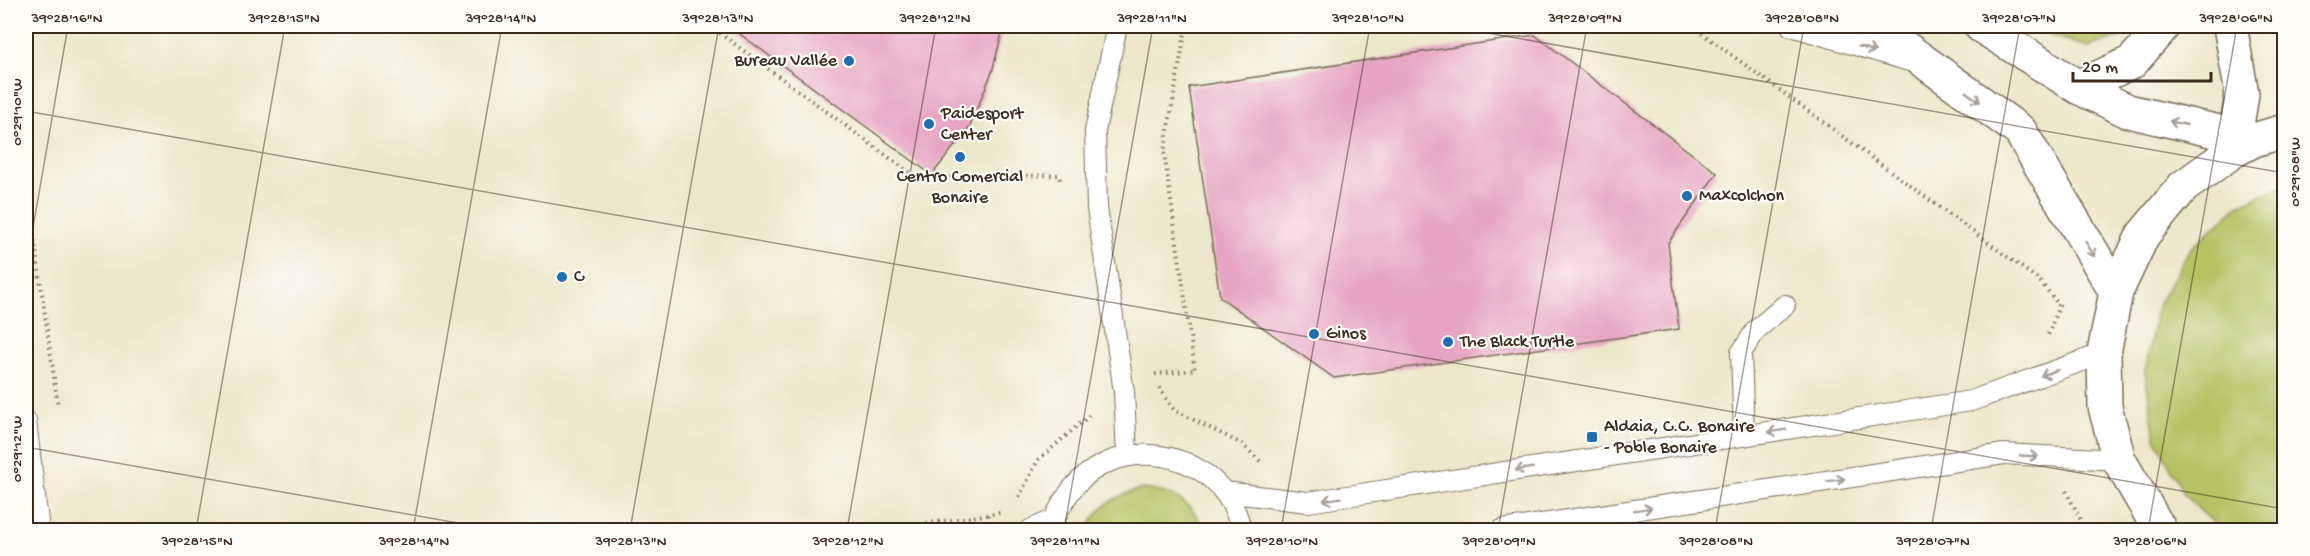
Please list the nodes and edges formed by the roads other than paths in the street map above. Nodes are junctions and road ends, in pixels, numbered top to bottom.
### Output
1 (1117, 26) edge
2 (1791, 26) edge
3 (1875, 26) edge
4 (1981, 26) edge
5 (2163, 26) edge
6 (2230, 26) edge
7 (1934, 69) junction
8 (2078, 87) junction
9 (2252, 139) edge
10 (2116, 292) junction
11 (1785, 306) dead end
12 (2104, 353) junction
13 (26, 421) edge
14 (1744, 436) junction
15 (1127, 455) junction
16 (2119, 460) junction
17 (1224, 492) junction
18 (1052, 525) edge
19 (39, 531) edge
20 (1030, 531) edge
21 (1240, 531) edge
22 (1502, 531) edge
23 (2160, 531) edge

1 - 15 lane
2 -> 7 lane
3 - 7 street
4 - 8 street
5 - 8 street
6 - 9 street
7 -> 10 street
9 -> 8 street
9 - 10 street
10 - 12 street
11 - 14 lane
12 -> 14 lane
12 - 16 street
13 - 19 lane
14 -> 17 lane
15 - 17 lane
15 - 18 lane
22 -> 16 lane
16 - 23 street
17 - 21 lane
18 - 20 lane

